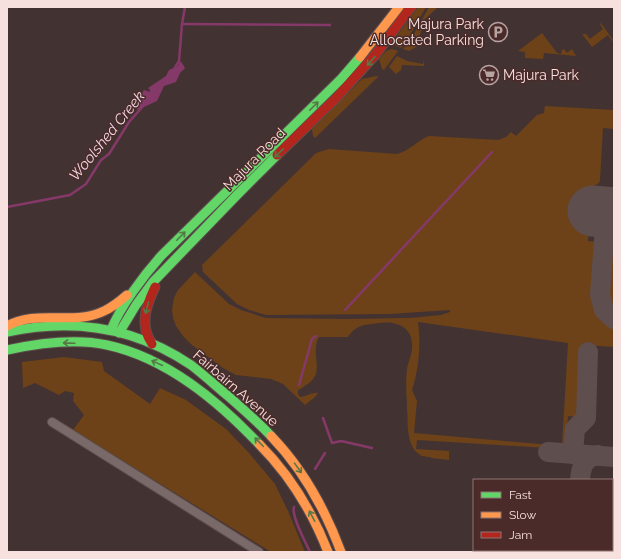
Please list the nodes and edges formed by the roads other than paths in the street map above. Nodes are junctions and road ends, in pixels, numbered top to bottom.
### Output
1 (399, 7) edge
2 (411, 7) edge
3 (154, 264) junction
4 (162, 272) junction
5 (7, 326) edge
6 (115, 331) junction
7 (7, 332) edge
8 (152, 344) junction
9 (109, 346) junction
10 (7, 350) edge
11 (52, 422) dead end
12 (259, 552) edge
13 (328, 552) edge
14 (341, 552) edge

3 -> 1 main road, Majura Road
2 -> 4 main road, Majura Road
3 - 5 main road
3 - 6 main road, Majura Road
4 - 6 main road, Majura Road
4 -> 8 main road
6 - 7 main road, Fairbairn Avenue
6 - 8 main road, Fairbairn Avenue
6 - 9 main road
8 -> 14 main road, Fairbairn Avenue
9 -> 10 main road, Fairbairn Avenue
13 -> 9 main road, Fairbairn Avenue
11 - 12 street

